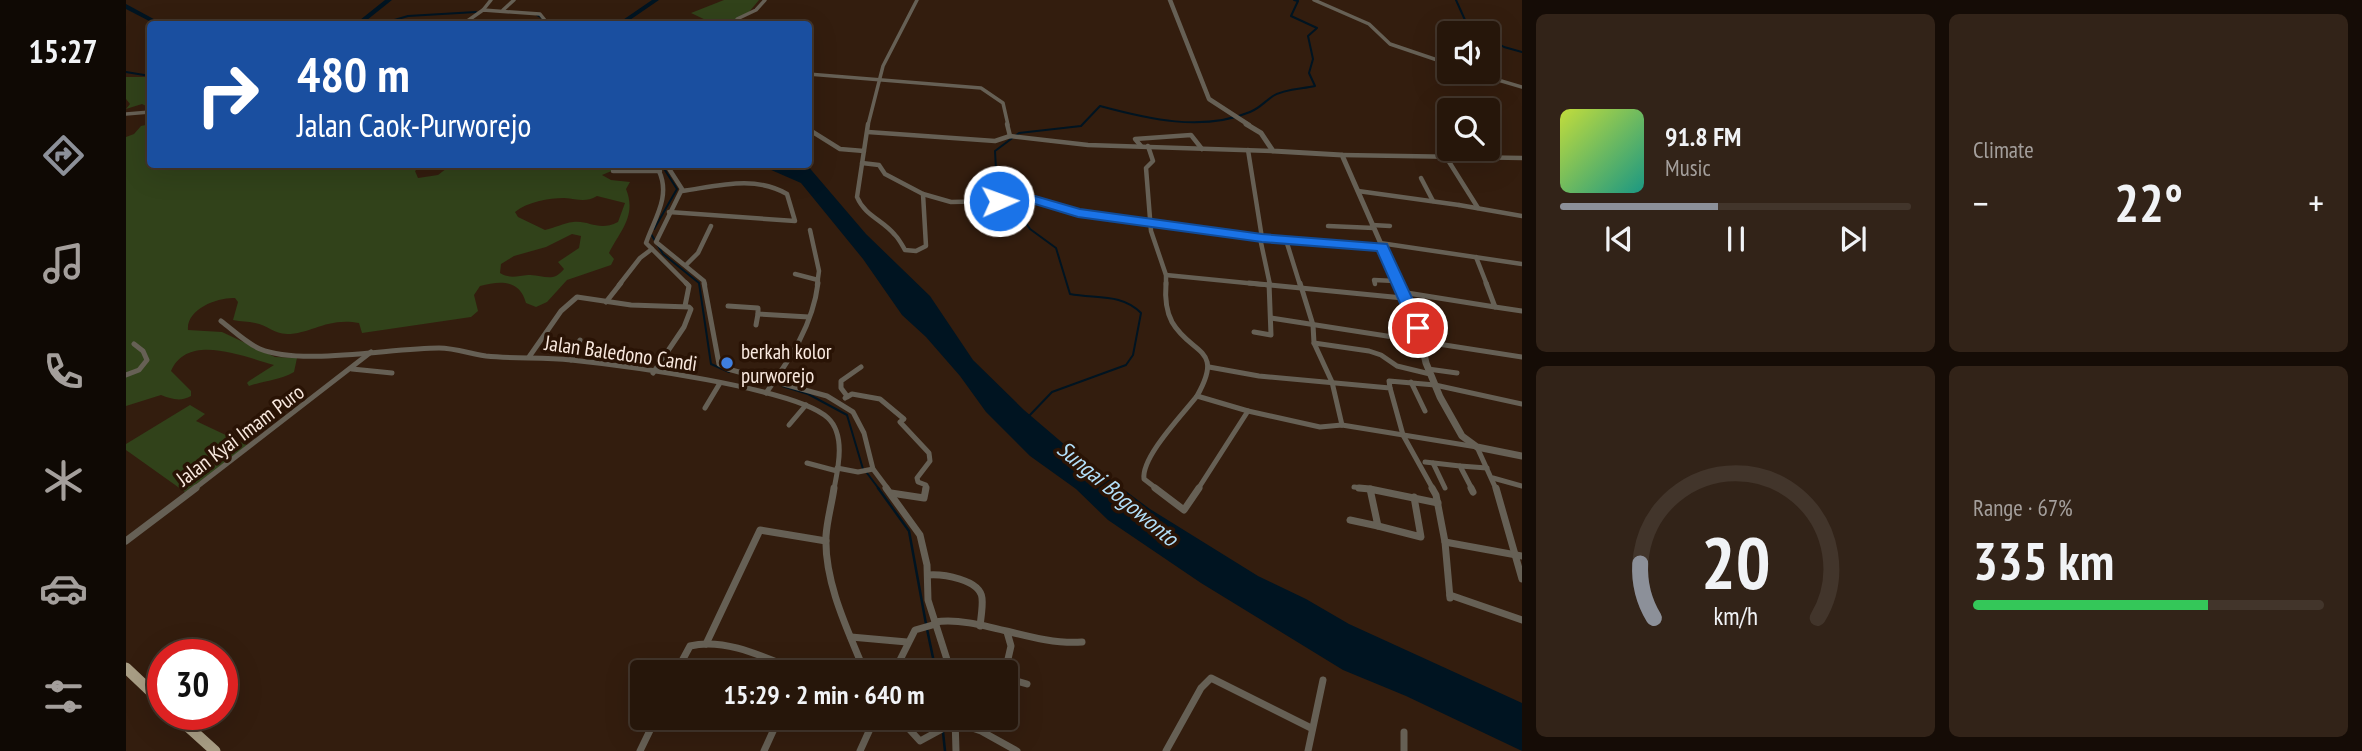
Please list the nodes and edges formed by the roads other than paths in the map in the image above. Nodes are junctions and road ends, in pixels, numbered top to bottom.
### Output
1 (491, 0) edge
2 (513, 0) edge
3 (765, 0) edge
4 (917, 0) edge
5 (1170, 0) edge
6 (1314, 0) edge
7 (503, 10) junction
8 (482, 12) junction
9 (468, 21) edge
10 (546, 21) edge
11 (737, 21) edge
12 (1437, 60) edge
13 (812, 74) edge
14 (879, 79) junction
15 (1500, 81) edge
16 (1522, 88) edge
17 (147, 112) edge
18 (126, 114) edge
19 (812, 132) edge
20 (868, 132) junction
21 (1011, 137) junction
22 (1021, 138) joint
23 (1141, 146) junction
24 (1148, 146) junction
25 (1202, 149) junction
26 (1248, 150) junction
27 (1273, 151) junction
28 (864, 152) junction
29 (1342, 155) junction
30 (1437, 157) edge
31 (1500, 158) edge
32 (1522, 158) edge
33 (1449, 161) edge
34 (862, 163) junction
35 (668, 168) edge
36 (613, 171) dead end
37 (660, 171) junction
38 (1421, 178) dead end
39 (682, 191) junction
40 (1358, 191) junction
41 (923, 194) junction
42 (1433, 201) junction
43 (1478, 208) junction
44 (669, 212) junction
45 (1522, 216) edge
46 (1152, 222) junction
47 (711, 226) dead end
48 (1328, 226) dead end
49 (1373, 226) junction
50 (1390, 226) dead end
51 (810, 230) dead end
52 (1261, 238) junction
53 (1286, 240) junction
54 (1381, 245) junction
55 (652, 249) junction
56 (1476, 257) junction
57 (1522, 264) edge
58 (686, 265) junction
59 (795, 274) dead end
60 (1166, 275) junction
61 (818, 280) junction
62 (1395, 281) junction
63 (1375, 284) dead end
64 (1270, 286) junction
65 (1303, 290) junction
66 (1402, 295) junction
67 (607, 302) junction
68 (685, 306) junction
69 (729, 306) dead end
70 (1495, 307) junction
71 (1522, 312) edge
72 (758, 314) junction
73 (809, 317) junction
74 (1271, 318) junction
75 (221, 321) dead end
76 (756, 325) dead end
77 (1312, 325) junction
78 (1254, 332) dead end
79 (580, 340) dead end
80 (1421, 342) junction
81 (1314, 343) junction
82 (134, 344) dead end
83 (371, 352) junction
84 (1522, 356) edge
85 (529, 357) junction
86 (571, 360) junction
87 (861, 367) dead end
88 (1209, 367) junction
89 (352, 369) junction
90 (1429, 372) junction
91 (392, 373) dead end
92 (653, 373) junction
93 (1457, 373) dead end
94 (126, 375) edge
95 (776, 381) junction
96 (1332, 382) junction
97 (1411, 382) junction
98 (720, 383) junction
99 (1435, 385) junction
100 (1390, 388) junction
101 (768, 390) junction
102 (860, 390) dead end
103 (819, 394) junction
104 (850, 396) junction
105 (1197, 396) junction
106 (840, 402) junction
107 (808, 404) junction
108 (1522, 404) edge
109 (705, 408) dead end
110 (1248, 411) junction
111 (1425, 411) dead end
112 (789, 425) dead end
113 (1342, 425) junction
114 (1403, 435) junction
115 (1477, 447) junction
116 (1522, 456) edge
117 (807, 463) dead end
118 (1460, 466) junction
119 (1487, 468) junction
120 (837, 469) junction
121 (872, 469) junction
122 (1493, 478) junction
123 (1522, 486) edge
124 (1354, 487) dead end
125 (1445, 488) dead end
126 (1370, 489) junction
127 (1474, 492) dead end
128 (891, 493) junction
129 (1414, 498) junction
130 (1438, 503) junction
131 (1350, 520) dead end
132 (1378, 526) junction
133 (126, 541) edge
134 (826, 541) junction
135 (1445, 542) junction
136 (1518, 555) edge
137 (928, 575) junction
138 (1522, 579) edge
139 (1522, 620) edge
140 (935, 624) junction
141 (980, 626) junction
142 (1007, 632) junction
143 (851, 637) junction
144 (907, 642) junction
145 (1082, 642) dead end
146 (706, 643) junction
147 (682, 660) edge
148 (769, 660) edge
149 (860, 660) edge
150 (899, 660) edge
151 (948, 660) edge
152 (1008, 660) edge
153 (126, 668) edge
154 (1323, 680) dead end
155 (1018, 681) edge
156 (1027, 684) dead end
157 (147, 688) edge
158 (1311, 728) junction
159 (192, 730) edge
160 (650, 730) edge
161 (774, 730) edge
162 (870, 730) edge
163 (909, 730) edge
164 (942, 730) edge
165 (955, 730) edge
166 (978, 730) edge
167 (1405, 732) dead end
168 (923, 741) junction
169 (215, 751) edge
170 (640, 751) edge
171 (764, 751) edge
172 (860, 751) edge
173 (925, 751) edge
174 (956, 751) edge
175 (1017, 751) edge
176 (1166, 751) edge
177 (1308, 751) edge
178 (1404, 751) edge

1 - 8 street
2 - 7 street
3 - 11 street
4 - 14 street
5 - 27 street
6 - 12 street
7 - 8 street
7 - 10 street
8 - 9 street
13 - 14 street
14 - 20 street
14 - 21 street
15 - 16 street
17 - 18 street
19 - 28 street
20 - 21 street
20 - 28 street
21 - 22 street
22 - 23 street
23 - 24 street
23 - 25 street
24 - 25 street
24 - 46 street
25 - 26 street
26 - 27 street
26 - 52 street
27 - 29 street
28 - 34 street
29 - 30 street
29 - 40 street
31 - 32 street
33 - 43 street
34 - 41 street
34 - 41 street
35 - 37 street
35 - 39 street
36 - 37 street
37 - 55 street
38 - 42 street
39 - 44 street
39 - 44 street
40 - 42 street
40 - 49 street
41 - 46 street
42 - 43 street
43 - 45 street
44 - 58 street
46 - 52 street
46 - 60 street
47 - 58 street
48 - 49 street
49 - 50 street
49 - 54 street
51 - 61 street
52 - 53 street
52 - 64 street
53 - 54 street
53 - 65 street
54 - 56 street
54 - 62 street
55 - 67 street
55 - 68 street
56 - 57 street
56 - 70 street
58 - 95 street
59 - 61 street
60 - 64 street
60 - 88 street
61 - 73 street
62 - 63 street
62 - 66 street
64 - 65 street
64 - 74 street
65 - 66 street
65 - 77 street
66 - 70 street
66 - 80 street
67 - 68 street
67 - 85 street
68 - 92 street
69 - 72 street
70 - 71 street
72 - 73 street
72 - 76 street
73 - 95 street
74 - 77 street
74 - 78 street
75 - 83 street, Jalan Baledono Candi
77 - 80 street
77 - 81 street
79 - 86 street
80 - 84 street
80 - 90 street
81 - 90 street
81 - 96 street
82 - 94 street
83 - 85 street, Jalan Baledono Candi
83 - 89 street, Jalan Kyai Imam Puro
85 - 86 street, Jalan Baledono Candi
86 - 92 street, Jalan Baledono Candi
87 - 104 street
88 - 96 street
88 - 105 street
89 - 91 street
89 - 133 street, Jalan Kyai Imam Puro
90 - 93 street
90 - 99 street
92 - 98 street, Jalan Baledono Candi
95 - 101 street
95 - 103 street
96 - 100 street
96 - 113 street
97 - 99 street
97 - 100 street
97 - 111 street
98 - 101 street, Jalan Baledono Candi
98 - 109 street
99 - 108 street
99 - 115 street
100 - 114 street
101 - 107 street, Jalan Baledono Candi
102 - 104 street
103 - 106 street
103 - 107 street
104 - 106 street
104 - 128 street
105 - 110 street
105 - 110 street
106 - 121 street
107 - 112 street
107 - 120 street, Jalan Baledono Candi
110 - 113 street
113 - 114 street
114 - 115 street
114 - 130 street
115 - 116 street
115 - 119 street
117 - 120 street
118 - 119 street
118 - 125 street
118 - 127 street
119 - 122 street
120 - 121 street
120 - 134 street, Jalan Baledono Candi
121 - 128 street
122 - 123 street
122 - 136 street
124 - 126 street
126 - 129 street
126 - 132 street
128 - 137 street
129 - 130 street
129 - 132 street
130 - 135 street
131 - 132 street
134 - 143 street, Jalan Baledono Candi
134 - 146 street
135 - 136 street
135 - 139 street
136 - 138 street
137 - 140 street
137 - 141 street
140 - 141 street
140 - 144 street
140 - 151 street
141 - 142 street
142 - 145 street
142 - 152 street
143 - 144 street
143 - 149 street, Jalan Baledono Candi
144 - 150 street
146 - 147 street
146 - 148 street
153 - 157 main road
154 - 158 street
155 - 156 street
158 - 176 street
158 - 177 street
159 - 169 main road
160 - 170 street
161 - 171 street
162 - 172 street
163 - 168 street
164 - 168 street
165 - 174 street
166 - 175 street
167 - 178 street
168 - 173 street

